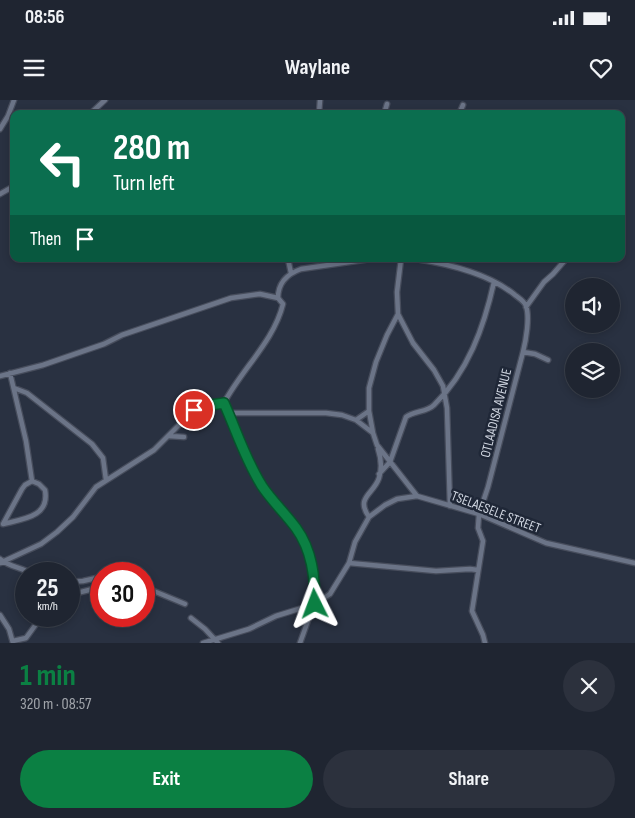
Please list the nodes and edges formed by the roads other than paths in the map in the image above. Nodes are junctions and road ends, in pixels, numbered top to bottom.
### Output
1 (105, 100) edge
2 (387, 104) dead end
3 (463, 105) dead end
4 (94, 110) edge
5 (385, 110) edge
6 (461, 110) edge
7 (10, 111) edge
8 (0, 129) edge
9 (289, 262) edge
10 (349, 262) edge
11 (401, 262) edge
12 (431, 262) edge
13 (563, 262) edge
14 (291, 272) junction
15 (494, 282) junction
16 (278, 298) junction
17 (526, 308) junction
18 (398, 314) junction
19 (524, 352) junction
20 (548, 360) dead end
21 (10, 373) junction
22 (0, 376) edge
23 (14, 388) junction
24 (445, 392) junction
25 (224, 403) junction
26 (369, 411) junction
27 (228, 413) junction
28 (184, 414) dead end
29 (356, 420) junction
30 (182, 422) dead end
31 (373, 433) junction
32 (168, 436) junction
33 (184, 437) dead end
34 (377, 446) junction
35 (390, 462) junction
36 (379, 474) junction
37 (106, 480) junction
38 (32, 481) junction
39 (417, 496) junction
40 (450, 506) junction
41 (479, 514) junction
42 (369, 516) junction
43 (1, 525) edge
44 (1, 562) edge
45 (348, 563) junction
46 (635, 563) edge
47 (15, 566) edge
48 (478, 570) junction
49 (90, 579) edge
50 (80, 581) edge
51 (83, 581) junction
52 (90, 589) edge
53 (85, 590) junction
54 (80, 592) edge
55 (155, 592) edge
56 (185, 604) dead end
57 (315, 604) junction
58 (0, 615) edge
59 (191, 618) dead end
60 (34, 627) edge
61 (13, 642) edge
62 (216, 642) edge
63 (203, 643) edge
64 (300, 643) edge
65 (485, 643) edge

1 - 4 street
2 - 5 street
3 - 6 street
7 - 8 street
9 - 14 street
10 - 14 street
11 - 18 street
12 - 15 street
13 - 17 street
14 - 16 street
15 - 17 street
15 - 24 street
16 - 21 street
16 - 25 street
17 - 19 street, OTLAADISA AVENUE
18 - 24 street
18 - 26 street
19 - 20 street
19 - 41 street, OTLAADISA AVENUE
21 - 22 street
21 - 23 street
23 - 37 street
23 - 38 street
24 - 35 street
24 - 40 street
25 - 27 street
25 - 28 street
26 - 29 street
26 - 31 street
27 - 29 street
27 - 57 street
29 - 31 street
30 - 32 street
31 - 34 street
32 - 33 street
32 - 37 street
34 - 35 street
34 - 36 street
35 - 36 street
35 - 39 street
36 - 42 street
37 - 44 street
38 - 43 street
38 - 43 street
39 - 40 street, TSELAESELE STREET
39 - 42 street, TSELAESELE STREET
40 - 41 street, TSELAESELE STREET
41 - 46 street, TSELAESELE STREET
41 - 48 street, OTLAADISA AVENUE
42 - 45 street, TSELAESELE STREET
44 - 47 street
45 - 48 street
45 - 57 street, TSELAESELE STREET
48 - 65 street, OTLAADISA AVENUE
49 - 51 street
50 - 51 street
51 - 53 street
52 - 53 street
53 - 54 street
55 - 56 street
57 - 62 street, TSELAESELE STREET
57 - 64 street
58 - 61 street
59 - 62 street
60 - 61 street
62 - 63 street, TSELAESELE STREET

